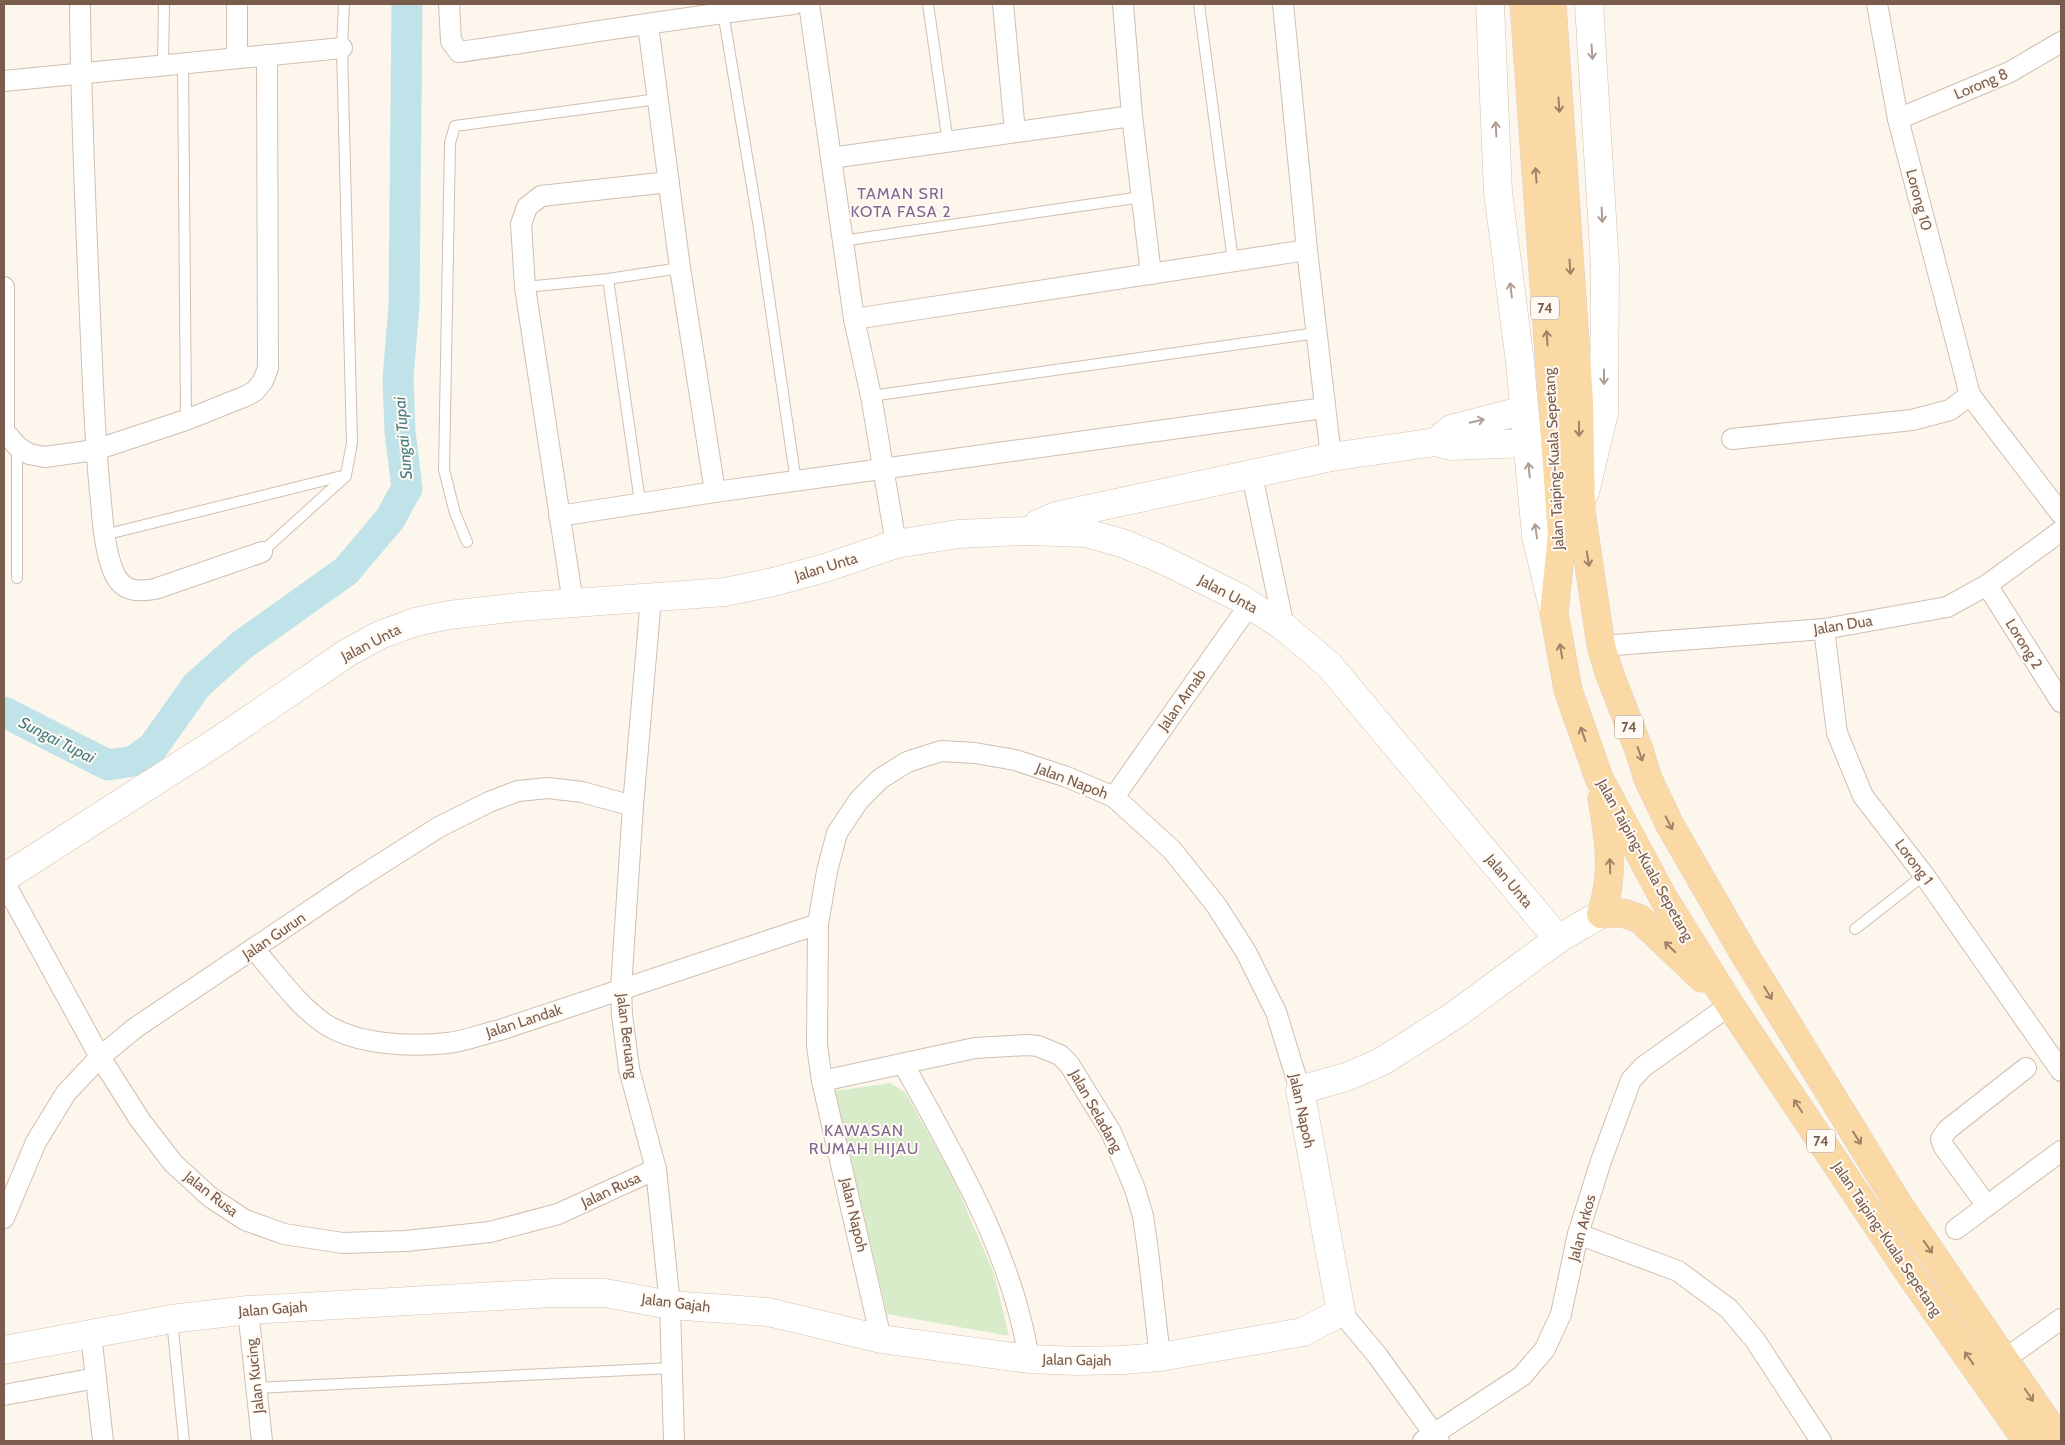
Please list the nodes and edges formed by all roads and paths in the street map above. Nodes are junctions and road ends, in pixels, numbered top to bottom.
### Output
1 (80, 4) edge
2 (164, 4) edge
3 (237, 4) edge
4 (344, 4) edge
5 (449, 4) edge
6 (794, 4) edge
7 (809, 4) edge
8 (928, 4) edge
9 (1003, 4) edge
10 (1123, 4) edge
11 (1199, 4) edge
12 (1283, 4) edge
13 (1490, 4) edge
14 (1524, 4) edge
15 (1552, 4) edge
16 (1589, 4) edge
17 (1877, 4) edge
18 (723, 12) junction
19 (648, 25) junction
20 (2061, 42) edge
21 (342, 48) junction
22 (267, 55) junction
23 (237, 58) junction
24 (184, 63) junction
25 (163, 64) junction
26 (81, 72) junction
27 (4, 81) edge
28 (658, 99) junction
29 (1132, 116) junction
30 (1898, 120) junction
31 (1015, 132) junction
32 (948, 143) junction
33 (831, 158) junction
34 (669, 182) junction
35 (1141, 198) junction
36 (842, 241) junction
37 (1307, 250) junction
38 (1232, 262) junction
39 (680, 268) junction
40 (1151, 274) junction
41 (608, 278) junction
42 (525, 286) junction
43 (4, 287) edge
44 (854, 319) junction
45 (1317, 333) junction
46 (1970, 395) junction
47 (871, 396) junction
48 (1324, 408) junction
49 (1524, 410) junction
50 (186, 420) junction
51 (8, 436) edge
52 (1732, 439) dead end
53 (1436, 442) junction
54 (1526, 443) junction
55 (95, 450) junction
56 (1331, 457) junction
57 (883, 469) junction
58 (346, 475) junction
59 (1252, 475) junction
60 (796, 482) junction
61 (715, 492) junction
62 (1137, 500) junction
63 (640, 502) junction
64 (1581, 511) junction
65 (2061, 514) edge
66 (559, 516) junction
67 (1026, 531) junction
68 (2061, 532) edge
69 (1086, 533) junction
70 (104, 535) junction
71 (467, 542) dead end
72 (896, 544) junction
73 (262, 552) joint
74 (17, 578) dead end
75 (1987, 585) junction
76 (651, 598) junction
77 (573, 603) junction
78 (1250, 604) junction
79 (1554, 613) junction
80 (1284, 627) junction
81 (1824, 629) junction
82 (1601, 646) junction
83 (2061, 702) edge
84 (1599, 778) junction
85 (1648, 779) junction
86 (1114, 797) junction
87 (633, 806) junction
88 (1617, 813) junction
89 (1924, 875) junction
90 (4, 880) edge
91 (1601, 914) junction
92 (818, 924) junction
93 (1855, 929) dead end
94 (1558, 939) junction
95 (254, 949) junction
96 (621, 988) junction
97 (1730, 1005) junction
98 (100, 1057) junction
99 (904, 1065) junction
100 (2026, 1068) dead end
101 (2061, 1071) edge
102 (822, 1081) junction
103 (1300, 1090) junction
104 (2061, 1151) edge
105 (656, 1169) junction
106 (1987, 1206) junction
107 (4, 1218) edge
108 (1956, 1229) dead end
109 (1578, 1234) junction
110 (670, 1305) junction
111 (248, 1310) junction
112 (1341, 1312) junction
113 (172, 1319) junction
114 (2061, 1319) edge
115 (91, 1334) junction
116 (881, 1339) junction
117 (4, 1350) edge
118 (1160, 1357) junction
119 (1030, 1359) junction
120 (2005, 1359) junction
121 (672, 1368) junction
122 (96, 1378) junction
123 (256, 1388) junction
124 (4, 1395) edge
125 (1432, 1439) edge
126 (102, 1441) edge
127 (184, 1441) edge
128 (262, 1441) edge
129 (674, 1441) edge
130 (1821, 1441) edge
131 (2027, 1441) edge
132 (2060, 1441) edge

1 - 26 street
2 - 25 lane
3 - 23 street
4 - 21 lane
5 - 19 street
6 - 18 street
7 - 33 street
8 - 32 lane
9 - 31 street
10 - 29 street
11 - 38 lane
12 - 37 street
49 -> 13 main road
79 -> 14 main road, Jalan Taiping-Kuala Sepetang / 74
15 -> 64 main road, Jalan Taiping-Kuala Sepetang / 74
16 -> 64 main road
17 - 30 street, Lorong 10
18 - 19 street
18 - 60 lane
19 - 28 street
20 - 30 street, Lorong 8
21 - 22 street
21 - 58 lane
22 - 23 street
22 - 50 street
23 - 24 street
24 - 25 street
24 - 50 lane
25 - 26 street
26 - 27 street
26 - 55 street
28 - 34 street
28 - 71 lane
29 - 31 street
29 - 35 street
30 - 46 street, Lorong 10
31 - 32 street
32 - 33 street
33 - 36 street
34 - 39 street
34 - 42 street
35 - 36 lane
35 - 40 street
36 - 44 street
37 - 38 street
37 - 45 street
38 - 40 street
39 - 41 lane
39 - 61 street
40 - 44 street
41 - 42 lane
41 - 63 lane
42 - 66 street
43 - 51 street
44 - 47 street
45 - 47 lane
45 - 48 street
46 - 52 street
46 - 65 street, Lorong 10
47 - 57 street
48 - 56 street
48 - 57 street
53 -> 49 main road
49 - 54 main road
50 - 55 street
51 - 55 street
51 - 74 lane
53 - 54 main road
53 - 56 main road
79 -> 54 main road
55 - 70 street
56 - 59 main road
57 - 60 street
57 - 72 street
58 - 70 lane
58 - 73 lane
59 - 62 main road
59 - 80 street
60 - 61 street
61 - 63 street
62 - 67 main road
62 - 69 main road
63 - 66 street
64 -> 82 main road, Jalan Taiping-Kuala Sepetang / 74
66 - 77 street
67 - 69 main road, Jalan Unta
67 - 72 main road, Jalan Unta
68 - 75 street, Jalan Dua
69 - 78 main road, Jalan Unta
70 - 73 street
72 - 76 main road, Jalan Unta
75 - 81 street, Jalan Dua
75 - 83 street, Lorong 2
76 - 77 main road, Jalan Unta
76 - 87 street, Jalan Beruang
77 - 90 main road, Jalan Unta
78 - 80 main road, Jalan Unta
78 - 86 street, Jalan Arnab
84 -> 79 main road, Jalan Taiping-Kuala Sepetang / 74
80 - 94 main road, Jalan Unta
81 - 82 street, Jalan Dua
81 - 89 street, Lorong 1
82 -> 85 main road, Jalan Taiping-Kuala Sepetang / 74
84 - 88 main road, Jalan Taiping-Kuala Sepetang / 74
91 -> 84 main road
85 - 88 main road
85 -> 120 main road, Jalan Taiping-Kuala Sepetang / 74
86 - 92 street, Jalan Napoh
86 - 103 street, Jalan Napoh
87 - 95 street, Jalan Gurun
87 - 96 street, Jalan Beruang
88 - 97 main road, Jalan Taiping-Kuala Sepetang / 74
89 - 93 lane
89 - 101 street, Lorong 1
90 - 98 street, Jalan Rusa
91 - 94 main road
97 -> 91 main road
92 - 96 street, Jalan Landak
92 - 102 street, Jalan Napoh
94 - 103 main road
95 - 96 street, Jalan Landak
95 - 98 street, Jalan Gurun
96 - 105 street, Jalan Beruang
97 - 109 street, Jalan Arkos
131 -> 97 main road, Jalan Taiping-Kuala Sepetang / 74
98 - 105 street, Jalan Rusa
98 - 107 street, Jalan Gurun
99 - 102 street, Jalan Seladang
99 - 118 street, Jalan Seladang
99 - 119 street
100 - 106 street
102 - 116 street, Jalan Napoh
103 - 112 main road, Jalan Napoh
104 - 106 street
105 - 110 street, Jalan Beruang
106 - 108 street
109 - 125 street, Jalan Arkos
109 - 130 street
110 - 111 main road, Jalan Gajah
110 - 116 main road, Jalan Gajah
110 - 121 street, Jalan Beruang
111 - 113 main road, Jalan Gajah
111 - 123 street, Jalan Kucing
112 - 118 main road, Jalan Gajah
112 - 125 street, Jalan Napoh
113 - 115 main road, Jalan Gajah
113 - 127 lane
114 - 120 street
115 - 117 main road, Jalan Gajah
115 - 122 street
116 - 119 main road, Jalan Gajah
118 - 119 main road, Jalan Gajah
120 -> 132 main road, Jalan Taiping-Kuala Sepetang / 74
121 - 123 lane
121 - 129 street, Jalan Beruang
122 - 124 street
122 - 126 street
123 - 128 street, Jalan Kucing

